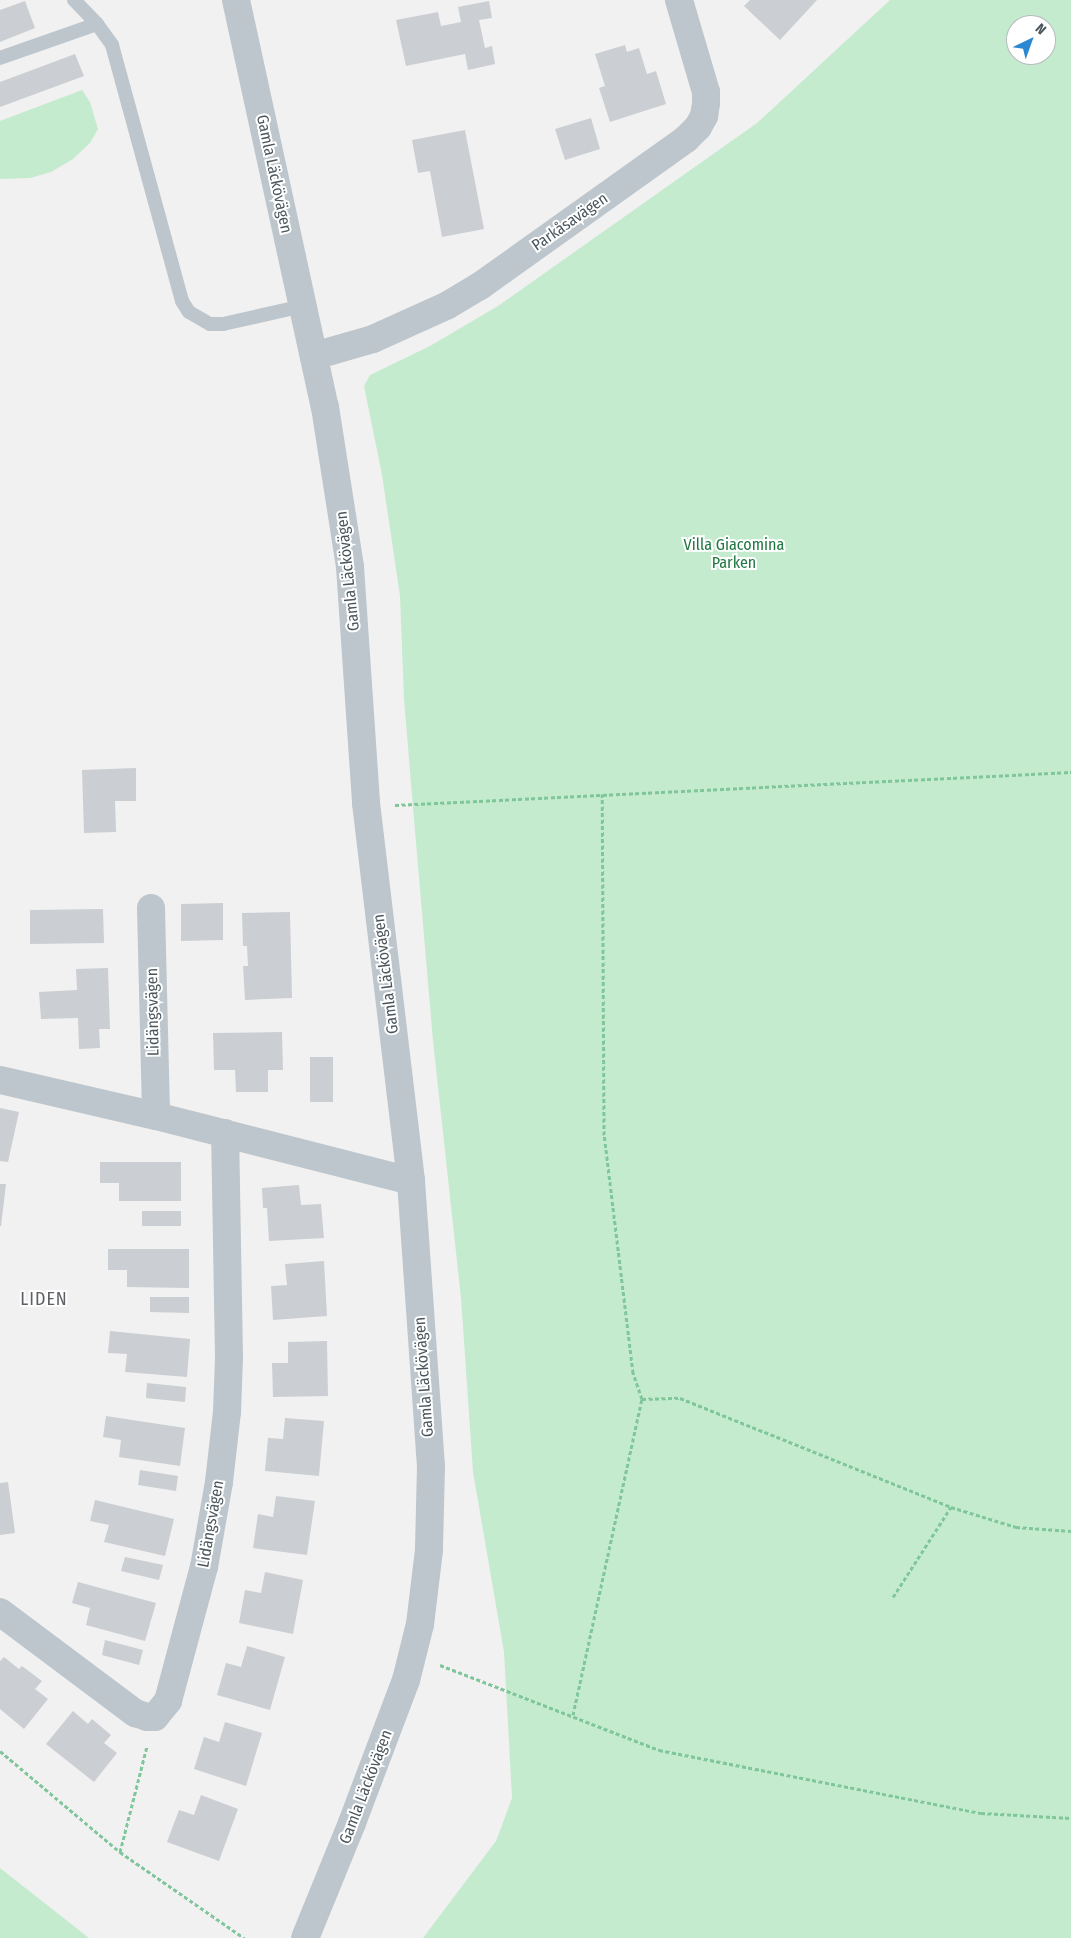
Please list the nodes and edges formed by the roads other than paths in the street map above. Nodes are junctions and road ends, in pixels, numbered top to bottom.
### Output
1 (74, 0) edge
2 (236, 0) edge
3 (680, 0) edge
4 (97, 24) junction
5 (0, 58) edge
6 (302, 306) junction
7 (314, 356) junction
8 (151, 908) dead end
9 (0, 1080) edge
10 (156, 1116) junction
11 (225, 1133) junction
12 (411, 1181) junction
13 (0, 1612) edge
14 (305, 1938) edge

1 - 4 lane
2 - 6 street, Gamla Läckövägen
3 - 7 street, Parkåsavägen
4 - 5 lane
4 - 6 lane
6 - 7 street, Gamla Läckövägen
7 - 12 street, Gamla Läckövägen
8 - 10 street, Lidängsvägen
9 - 10 street
10 - 11 street
11 - 12 street
11 - 13 street, Lidängsvägen
12 - 14 street, Gamla Läckövägen

